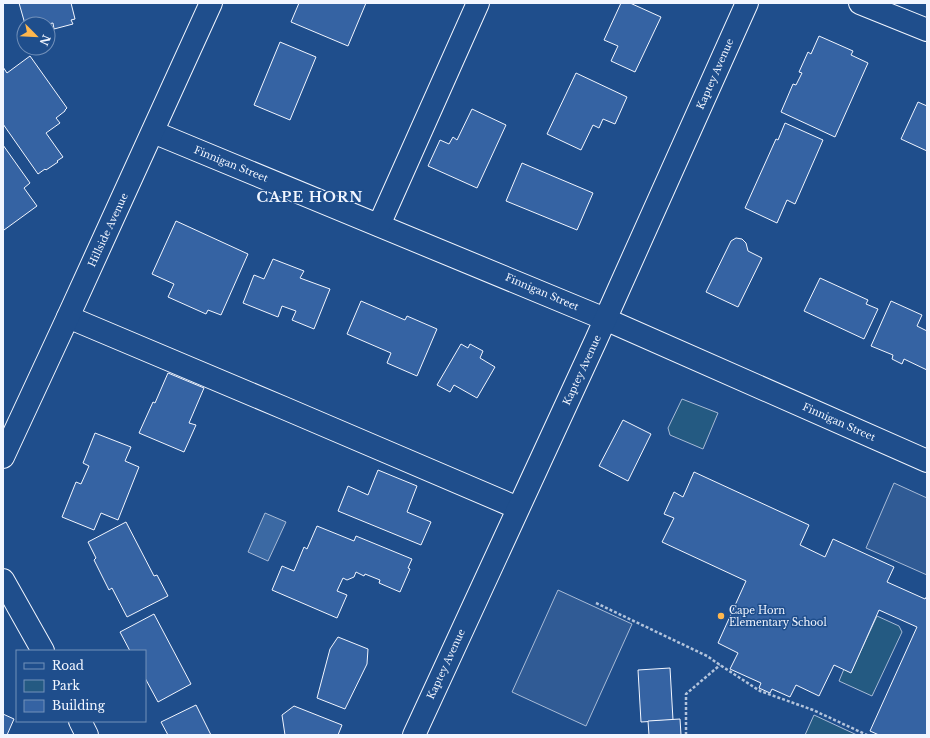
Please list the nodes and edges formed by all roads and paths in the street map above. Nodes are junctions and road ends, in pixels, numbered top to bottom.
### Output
1 (211, 3) edge
2 (478, 3) edge
3 (747, 3) edge
4 (860, 3) edge
5 (927, 30) edge
6 (153, 132) junction
7 (379, 225) junction
8 (68, 317) junction
9 (605, 319) junction
10 (3, 457) edge
11 (927, 460) edge
12 (518, 508) junction
13 (3, 580) edge
14 (596, 603) dead end
15 (42, 650) edge
16 (720, 666) junction
17 (80, 722) edge
18 (87, 735) edge
19 (414, 735) edge
20 (686, 735) edge
21 (867, 735) edge

1 - 6 street, Hillside Avenue
2 - 7 street
3 - 9 street, Kaptey Avenue
4 - 5 street
6 - 7 street, Finnigan Street
6 - 8 street, Hillside Avenue
7 - 9 street, Finnigan Street
8 - 10 street, Hillside Avenue
8 - 12 street
9 - 11 street, Finnigan Street
9 - 12 street, Kaptey Avenue
12 - 19 street, Kaptey Avenue
13 - 15 street
14 - 16 path
16 - 20 path
16 - 21 path
17 - 18 street

